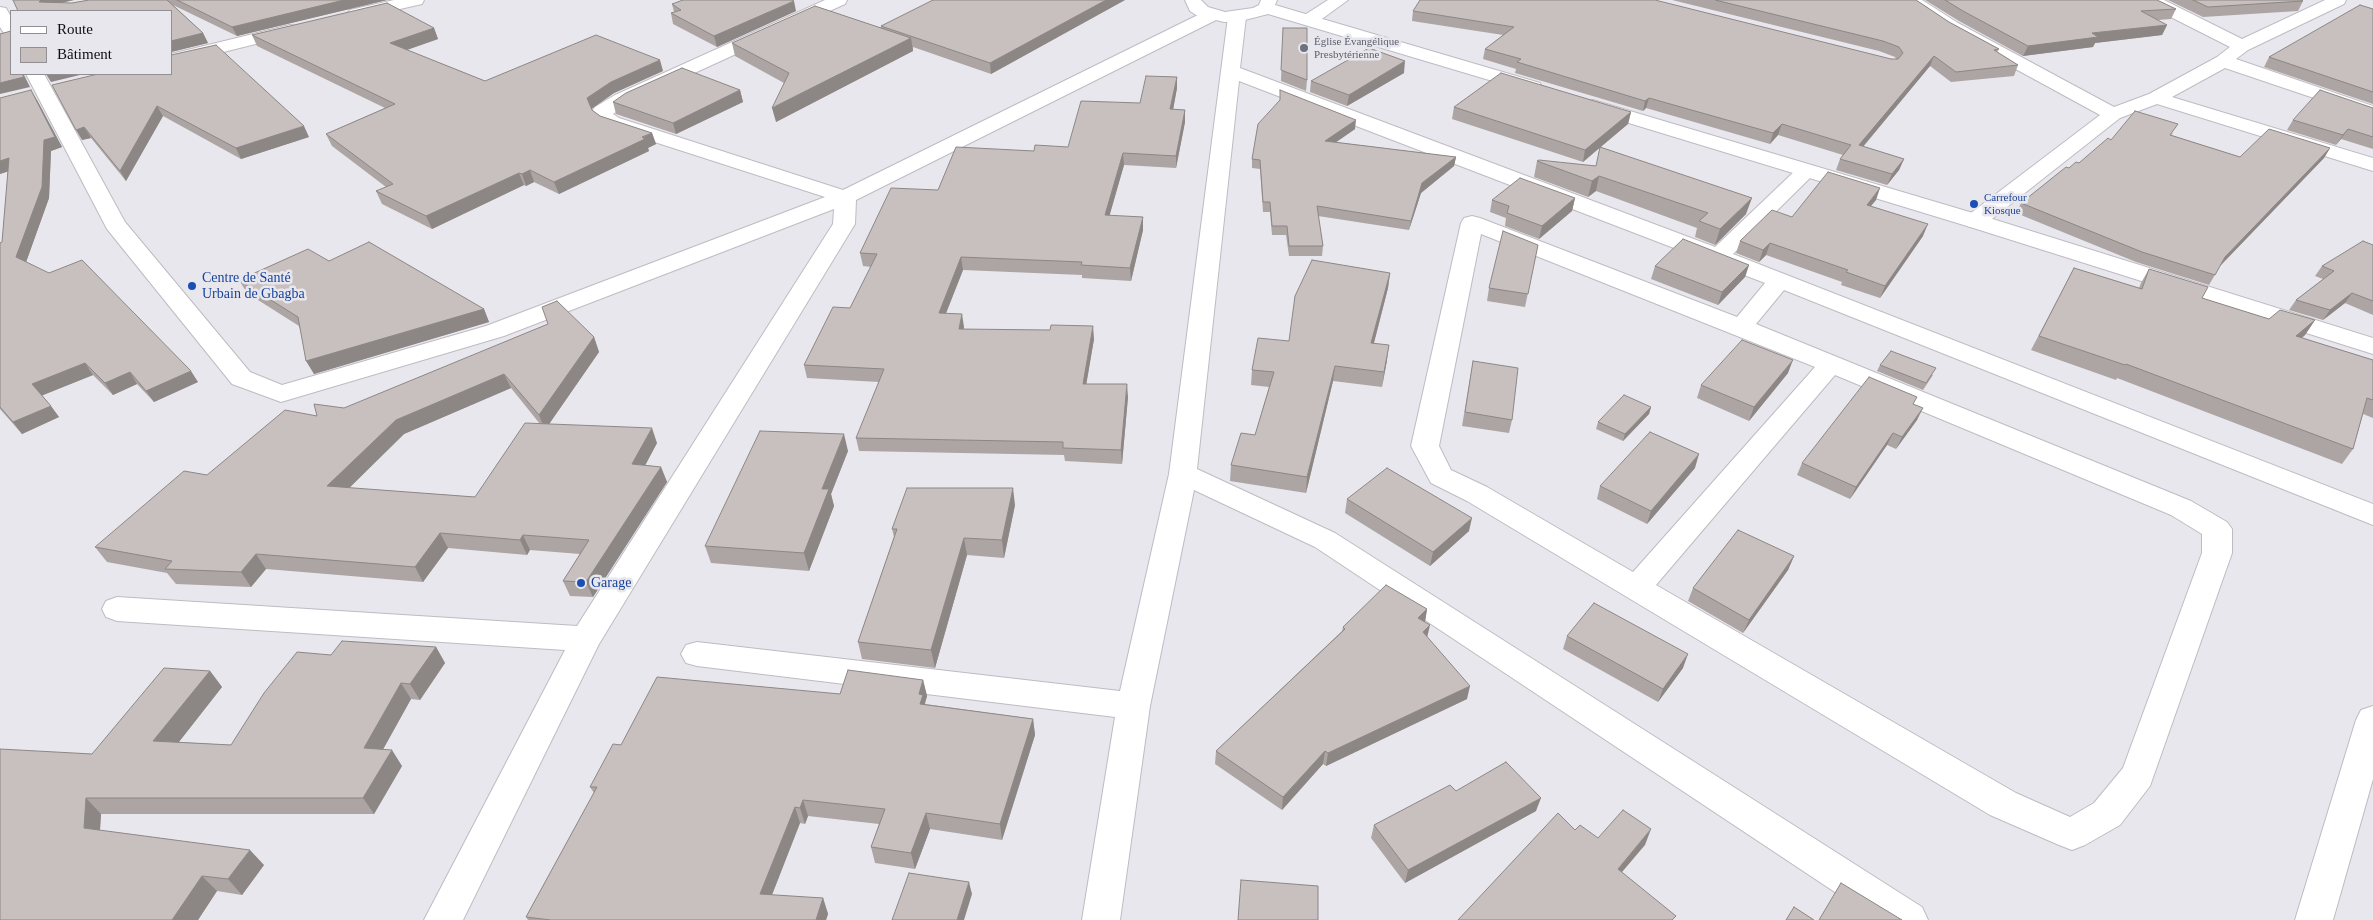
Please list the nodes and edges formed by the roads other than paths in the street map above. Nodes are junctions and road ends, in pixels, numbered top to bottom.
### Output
1 (416, 0) edge
2 (839, 0) edge
3 (1193, 0) edge
4 (1340, 0) edge
5 (1910, 0) edge
6 (2152, 0) edge
7 (2343, 3) edge
8 (1268, 4) edge
9 (1225, 16) junction
10 (343, 17) edge
11 (1309, 20) junction
12 (306, 26) edge
13 (2242, 46) junction
14 (172, 60) edge
15 (2223, 61) junction
16 (1230, 71) junction
17 (42, 87) edge
18 (1549, 92) edge
19 (2156, 98) junction
20 (1577, 101) edge
21 (2373, 112) edge
22 (2113, 114) junction
23 (2373, 165) edge
24 (1806, 171) junction
25 (845, 197) junction
26 (1976, 221) junction
27 (1718, 256) junction
28 (1780, 280) junction
29 (1740, 327) junction
30 (2373, 346) edge
31 (1831, 364) junction
32 (1184, 474) junction
33 (2373, 515) edge
34 (1636, 588) junction
35 (118, 609) dead end
36 (586, 639) junction
37 (697, 654) dead end
38 (1133, 706) junction
39 (2373, 720) edge
40 (443, 920) edge
41 (1101, 920) edge
42 (1909, 920) edge
43 (2314, 920) edge

1 - 10 street
2 - 25 street
3 - 9 street
4 - 11 street
5 - 22 street
6 - 13 street
7 - 13 street
8 - 9 street
8 - 11 street
9 - 16 street
9 - 25 street
11 - 18 street
12 - 14 street
13 - 15 street
15 - 19 street
15 - 21 street
16 - 27 street
16 - 32 street
17 - 25 street
19 - 22 street
19 - 23 street
20 - 24 street
22 - 26 street
24 - 26 street
24 - 27 street
25 - 36 street
26 - 30 street
27 - 28 street
28 - 29 street
28 - 33 street
29 - 31 street
29 - 34 street
31 - 34 street
31 - 34 street
32 - 38 street
32 - 42 street
35 - 36 street
36 - 40 street
37 - 38 street
38 - 41 street
39 - 43 street

